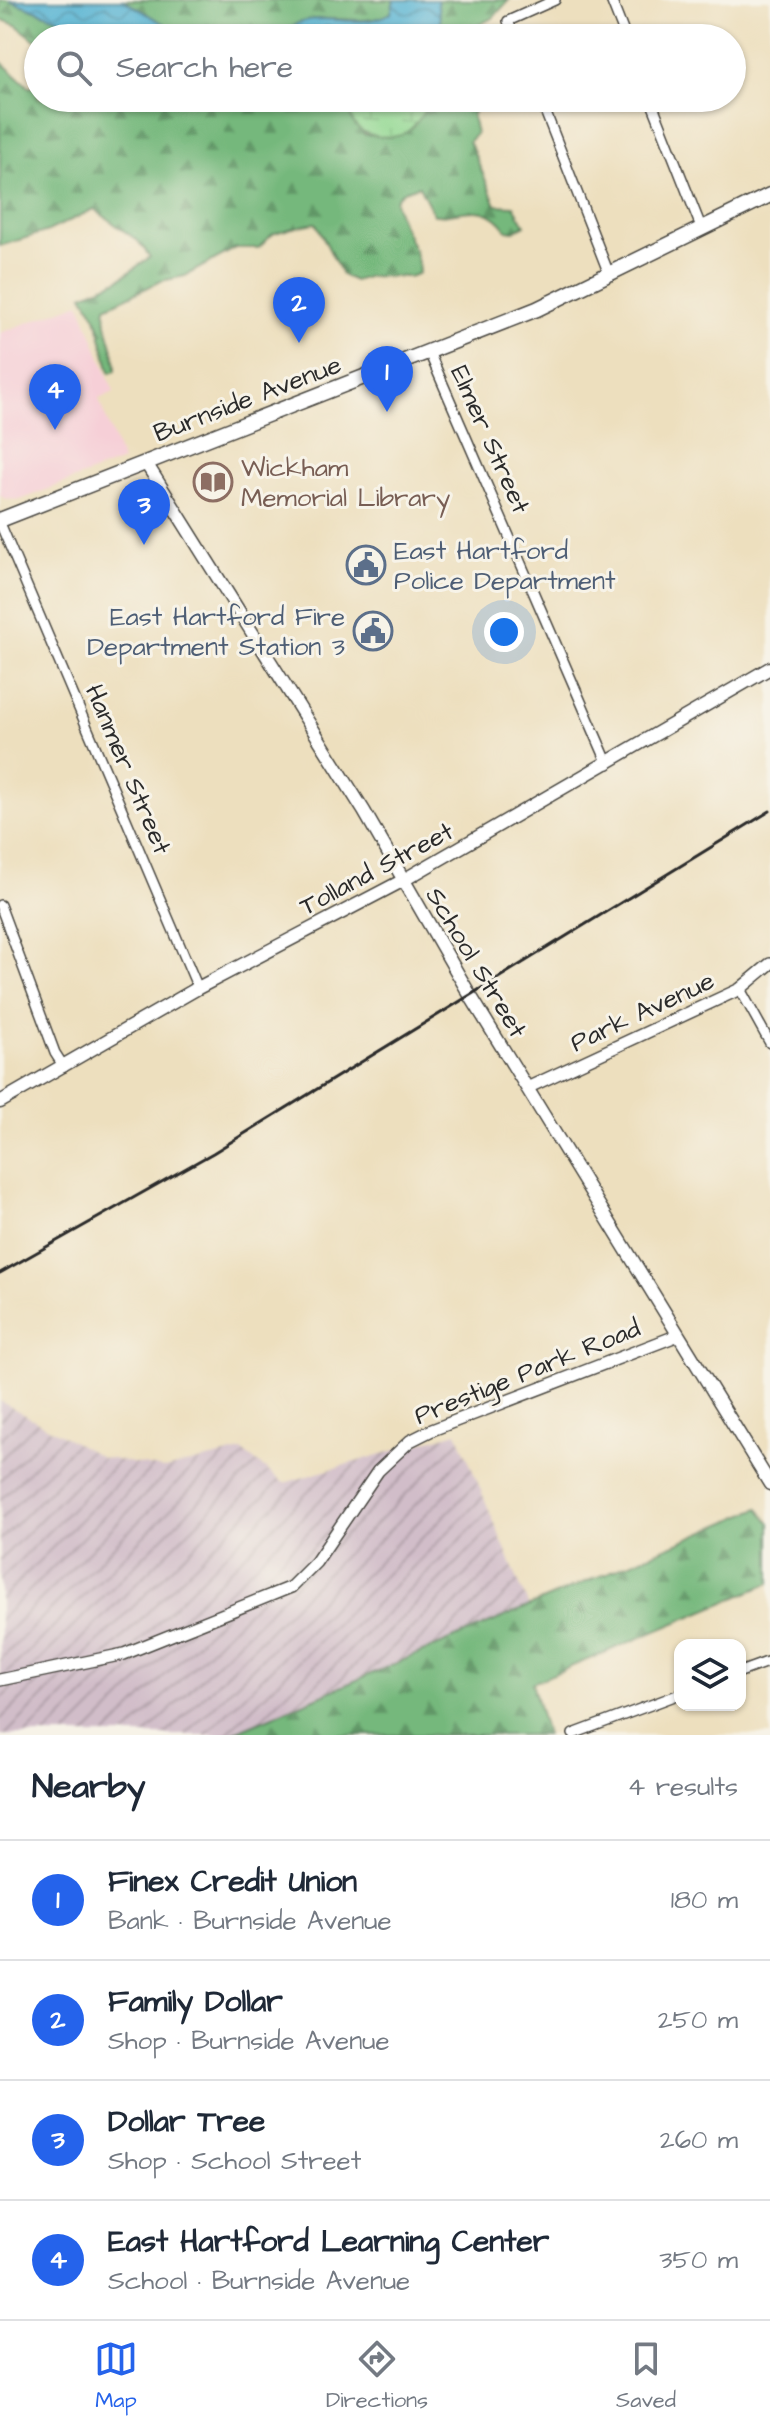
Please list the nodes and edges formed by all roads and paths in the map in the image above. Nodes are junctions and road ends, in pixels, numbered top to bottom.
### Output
1 (555, 0) edge
2 (611, 0) edge
3 (509, 24) edge
4 (620, 24) edge
5 (545, 112) edge
6 (656, 112) edge
7 (770, 195) edge
8 (701, 227) junction
9 (609, 274) junction
10 (429, 352) junction
11 (146, 463) junction
12 (0, 521) edge
13 (770, 668) edge
14 (608, 764) junction
15 (402, 881) junction
16 (0, 905) edge
17 (770, 964) edge
18 (198, 988) junction
19 (740, 989) junction
20 (770, 1043) edge
21 (64, 1067) junction
22 (527, 1088) junction
23 (0, 1102) edge
24 (676, 1336) junction
25 (770, 1484) edge
26 (770, 1661) edge
27 (746, 1670) edge
28 (0, 1680) edge
29 (674, 1696) edge
30 (573, 1734) edge

1 - 3 street
2 - 4 street
5 - 9 street
6 - 8 street
7 - 8 main road, Burnside Avenue
8 - 9 main road, Burnside Avenue
9 - 10 main road, Burnside Avenue
10 - 11 main road, Burnside Avenue
10 - 14 street, Elmer Street
11 - 12 main road, Burnside Avenue
11 - 15 main road, School Street
12 - 18 street, Hanmer Street
13 - 14 main road, Tolland Street
14 - 15 main road, Tolland Street
15 - 18 main road, Tolland Street
15 - 22 main road, School Street
16 - 21 street
17 - 19 street, Park Avenue
18 - 21 main road, Tolland Street
19 - 20 street
19 - 22 street, Park Avenue
21 - 23 main road, Tolland Street
22 - 24 main road, School Street
24 - 25 main road, School Street
24 - 28 street, Prestige Park Road
26 - 27 street
29 - 30 street

